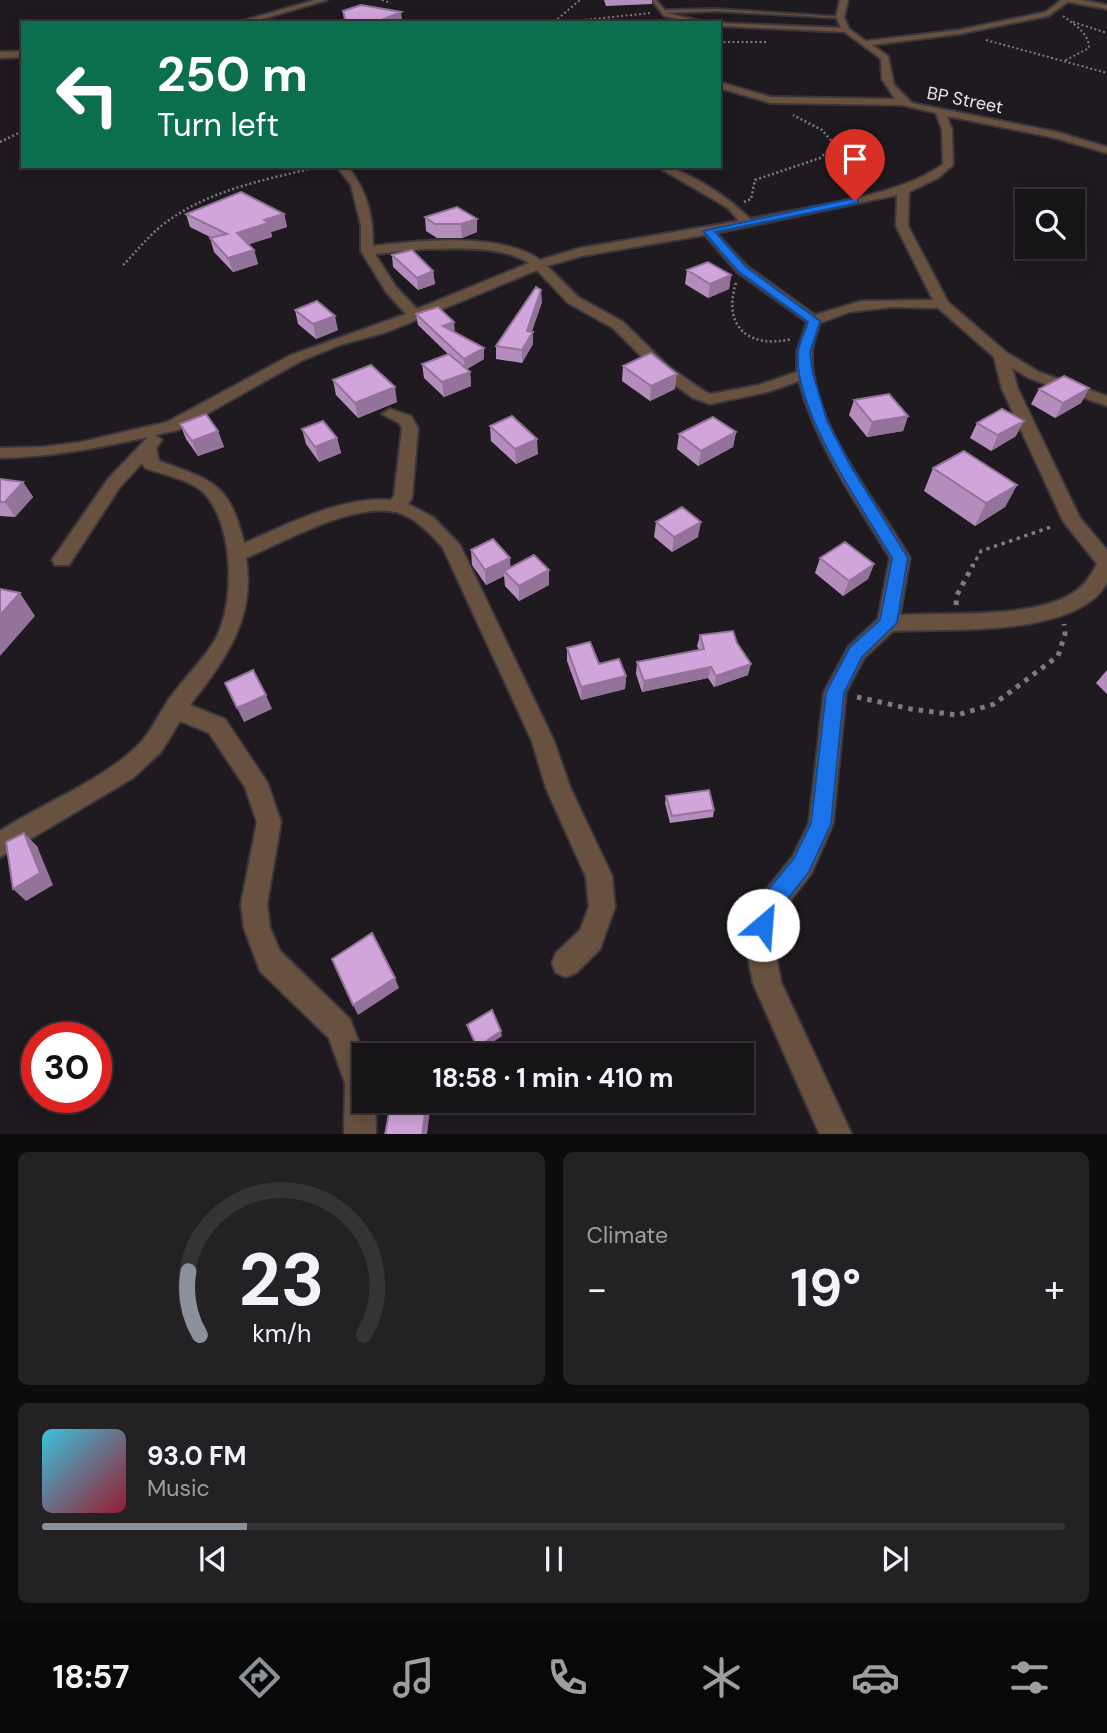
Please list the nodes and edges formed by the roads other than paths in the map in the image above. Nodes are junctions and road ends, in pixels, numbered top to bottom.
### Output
1 (323, 0) edge
2 (654, 0) edge
3 (844, 0) edge
4 (1068, 0) edge
5 (1099, 0) edge
6 (1091, 3) junction
7 (301, 7) junction
8 (1107, 7) edge
9 (662, 11) junction
10 (309, 16) dead end
11 (840, 17) junction
12 (247, 21) edge
13 (694, 21) edge
14 (721, 24) edge
15 (846, 30) junction
16 (866, 43) junction
17 (21, 54) edge
18 (0, 55) edge
19 (721, 86) edge
20 (904, 102) junction
21 (941, 113) junction
22 (1107, 150) edge
23 (343, 168) edge
24 (666, 168) edge
25 (903, 190) junction
26 (747, 222) junction
27 (708, 231) junction
28 (367, 251) junction
29 (539, 264) junction
30 (942, 304) junction
31 (415, 315) junction
32 (814, 321) junction
33 (1001, 355) junction
34 (806, 374) junction
35 (1107, 401) edge
36 (390, 414) dead end
37 (172, 426) junction
38 (147, 446) junction
39 (0, 453) edge
40 (395, 506) junction
41 (237, 554) junction
42 (62, 560) dead end
43 (888, 623) junction
44 (175, 709) junction
45 (0, 845) edge
46 (566, 963) dead end
47 (360, 1134) edge
48 (837, 1134) edge

1 - 7 street
2 - 9 lane
3 - 11 street
4 - 6 street
4 - 16 street
5 - 6 street
6 - 8 street
7 - 10 street
7 - 12 street
9 - 11 lane
9 - 13 lane
11 - 15 street
14 - 15 lane
15 - 16 street, BP Street
16 - 20 street, BP Street
17 - 18 street
19 - 20 street
20 - 21 street, BP Street
21 - 22 street, BP Street
21 - 25 street
23 - 28 street
24 - 26 street
25 - 26 street
25 - 30 street
26 - 27 street
27 - 29 street
27 - 32 street
28 - 29 street
28 - 31 street
29 - 31 street
29 - 34 street
30 - 32 street
30 - 33 street
31 - 37 street
32 - 34 street
33 - 35 street
33 - 43 street
34 - 43 street
36 - 40 street
37 - 38 street
37 - 39 street
38 - 41 street
38 - 42 street
40 - 41 street
40 - 46 street
41 - 44 street
43 - 48 street
44 - 45 street
44 - 47 street

